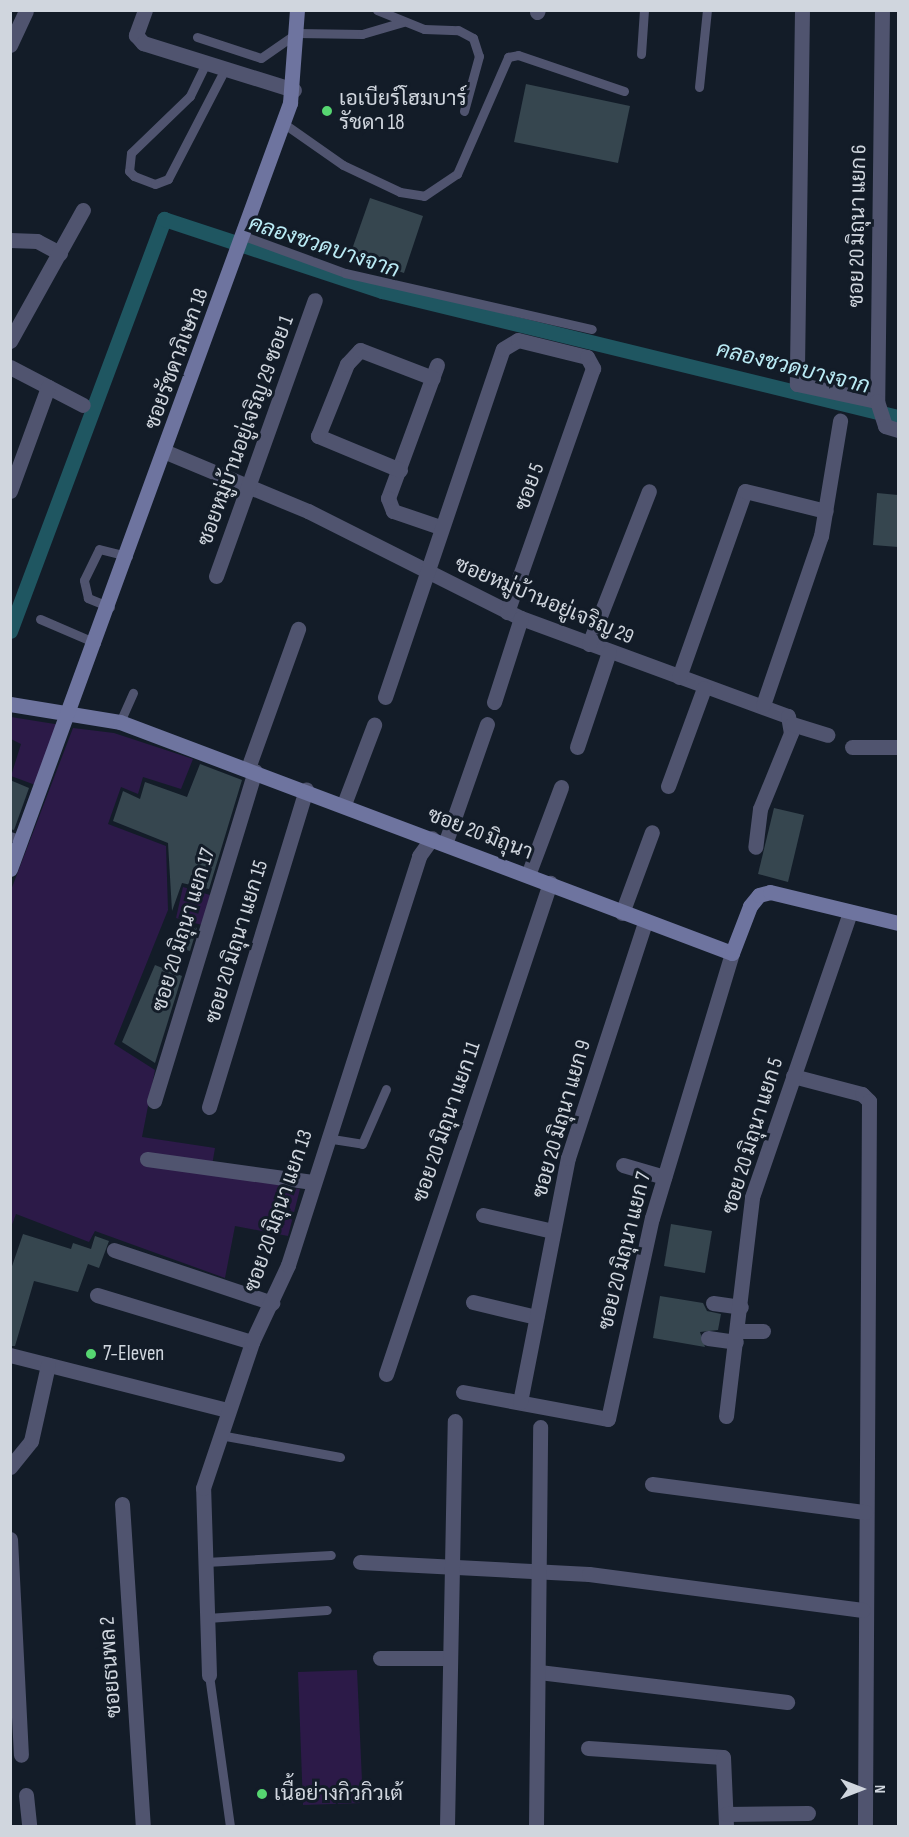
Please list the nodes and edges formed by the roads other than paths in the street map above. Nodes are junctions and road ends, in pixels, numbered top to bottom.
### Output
1 (26, 10) edge
2 (145, 10) edge
3 (297, 10) edge
4 (377, 10) edge
5 (645, 10) edge
6 (707, 10) edge
7 (802, 10) edge
8 (882, 10) edge
9 (403, 22) junction
10 (297, 33) junction
11 (197, 37) dead end
12 (10, 45) edge
13 (640, 54) dead end
14 (206, 63) junction
15 (225, 69) junction
16 (699, 87) dead end
17 (294, 90) junction
18 (624, 91) dead end
19 (464, 111) dead end
20 (283, 123) junction
21 (83, 210) dead end
22 (243, 238) junction
23 (10, 240) edge
24 (60, 253) junction
25 (315, 300) dead end
26 (592, 329) dead end
27 (10, 342) edge
28 (10, 367) edge
29 (48, 387) junction
30 (878, 404) junction
31 (83, 405) dead end
32 (840, 421) dead end
33 (892, 428) edge
34 (166, 452) junction
35 (400, 470) junction
36 (249, 484) junction
37 (10, 491) edge
38 (649, 491) dead end
39 (826, 511) junction
40 (440, 527) junction
41 (128, 556) junction
42 (425, 573) junction
43 (216, 576) dead end
44 (110, 607) junction
45 (507, 612) junction
46 (521, 618) junction
47 (40, 619) dead end
48 (298, 629) dead end
49 (96, 644) junction
50 (589, 644) junction
51 (609, 652) junction
52 (679, 677) junction
53 (704, 688) junction
54 (133, 693) dead end
55 (384, 697) dead end
56 (494, 702) dead end
57 (10, 704) edge
58 (763, 705) junction
59 (70, 716) junction
60 (120, 722) junction
61 (487, 724) dead end
62 (792, 724) junction
63 (374, 725) dead end
64 (826, 735) dead end
65 (577, 747) dead end
66 (852, 747) dead end
67 (898, 747) edge
68 (252, 770) junction
69 (668, 786) dead end
70 (561, 787) dead end
71 (306, 790) junction
72 (344, 804) junction
73 (652, 831) dead end
74 (16, 838) edge
75 (438, 841) junction
76 (755, 847) dead end
77 (10, 869) edge
78 (528, 875) junction
79 (550, 883) junction
80 (622, 913) junction
81 (850, 913) junction
82 (645, 922) junction
83 (898, 923) edge
84 (732, 953) junction
85 (793, 1076) junction
86 (386, 1089) dead end
87 (154, 1101) dead end
88 (209, 1107) dead end
89 (326, 1138) junction
90 (147, 1159) dead end
91 (623, 1165) dead end
92 (664, 1177) junction
93 (312, 1182) junction
94 (483, 1215) dead end
95 (553, 1231) junction
96 (114, 1250) dead end
97 (97, 1295) dead end
98 (473, 1302) dead end
99 (272, 1303) junction
100 (713, 1303) dead end
101 (741, 1307) junction
102 (536, 1317) junction
103 (763, 1331) dead end
104 (737, 1337) junction
105 (708, 1338) dead end
106 (252, 1342) junction
107 (10, 1355) edge
108 (48, 1365) junction
109 (386, 1374) dead end
110 (463, 1392) dead end
111 (520, 1402) junction
112 (228, 1410) junction
113 (726, 1416) dead end
114 (455, 1421) dead end
115 (540, 1427) dead end
116 (220, 1435) junction
117 (340, 1457) dead end
118 (10, 1467) edge
119 (652, 1484) dead end
120 (122, 1504) dead end
121 (865, 1512) junction
122 (10, 1539) edge
123 (331, 1555) dead end
124 (206, 1562) junction
125 (360, 1562) dead end
126 (452, 1569) junction
127 (539, 1573) junction
128 (327, 1610) dead end
129 (863, 1610) junction
130 (207, 1618) junction
131 (380, 1658) dead end
132 (450, 1658) junction
133 (539, 1672) junction
134 (209, 1675) joint
135 (787, 1702) dead end
136 (588, 1748) dead end
137 (21, 1755) dead end
138 (26, 1795) dead end
139 (808, 1813) dead end
140 (726, 1820) edge
141 (29, 1827) edge
142 (143, 1827) edge
143 (230, 1827) edge
144 (447, 1827) edge
145 (536, 1827) edge
146 (865, 1827) edge

1 - 12 street
2 - 14 street
3 - 10 street, ซอยรัชดาภิเษก 18
4 - 9 lane
5 - 13 lane
6 - 16 lane
7 - 30 street
8 - 30 street, ซอย 20 มิถุนา แยก 6
9 - 10 lane
9 - 19 lane
10 - 11 lane
10 - 17 street, ซอยรัชดาภิเษก 18
14 - 15 street
14 - 15 lane
15 - 17 street
17 - 20 street, ซอยรัชดาภิเษก 18
18 - 20 lane
20 - 22 street, ซอยรัชดาภิเษก 18
21 - 24 street
22 - 26 lane
22 - 34 street, ซอยรัชดาภิเษก 18
23 - 24 street
24 - 27 street
25 - 36 street, ซอยหมู่บ้านอยู่เจริญ 29 ซอย 1
28 - 29 street
29 - 31 street
29 - 37 street
30 - 33 street, ซอย 20 มิถุนา แยก 6
32 - 39 street
34 - 36 street, ซอยหมู่บ้านอยู่เจริญ 29
34 - 41 street, ซอยรัชดาภิเษก 18
35 - 35 street
35 - 40 street
36 - 42 street, ซอยหมู่บ้านอยู่เจริญ 29
36 - 43 street, ซอยหมู่บ้านอยู่เจริญ 29 ซอย 1
38 - 50 street
39 - 52 street
39 - 58 street
40 - 42 street
40 - 45 street, ซอย 5
41 - 44 street, ซอยรัชดาภิเษก 18
41 - 44 lane
42 - 45 street, ซอยหมู่บ้านอยู่เจริญ 29
42 - 55 street
44 - 49 street, ซอยรัชดาภิเษก 18
45 - 46 street, ซอยหมู่บ้านอยู่เจริญ 29
46 - 50 street, ซอยหมู่บ้านอยู่เจริญ 29
46 - 56 street
47 - 49 lane
48 - 68 street, ซอย 20 มิถุนา แยก 17
49 - 59 street, ซอยรัชดาภิเษก 18
50 - 51 street, ซอยหมู่บ้านอยู่เจริญ 29
51 - 52 street, ซอยหมู่บ้านอยู่เจริญ 29
51 - 65 street
52 - 53 street, ซอยหมู่บ้านอยู่เจริญ 29
53 - 58 street, ซอยหมู่บ้านอยู่เจริญ 29
53 - 69 street
54 - 60 lane
57 - 59 street, ซอย 20 มิถุนา
58 - 62 street, ซอยหมู่บ้านอยู่เจริญ 29
59 - 60 street, ซอย 20 มิถุนา
59 - 74 street, ซอยรัชดาภิเษก 18
60 - 68 street, ซอย 20 มิถุนา
61 - 75 street, ซอย 20 มิถุนา แยก 13
62 - 64 street, ซอยหมู่บ้านอยู่เจริญ 29
62 - 76 street
63 - 72 street
66 - 67 street
68 - 71 street, ซอย 20 มิถุนา
68 - 87 street, ซอย 20 มิถุนา แยก 17
70 - 78 street
71 - 72 street, ซอย 20 มิถุนา
71 - 88 street, ซอย 20 มิถุนา แยก 15
72 - 75 street, ซอย 20 มิถุนา
73 - 80 street
74 - 77 street, ซอยรัชดาภิเษก 18
75 - 78 street, ซอย 20 มิถุนา
75 - 89 street, ซอย 20 มิถุนา แยก 13
78 - 79 street, ซอย 20 มิถุนา
79 - 80 street, ซอย 20 มิถุนา
79 - 109 street, ซอย 20 มิถุนา แยก 11
80 - 82 street, ซอย 20 มิถุนา
81 - 83 street
81 - 84 street
81 - 85 street, ซอย 20 มิถุนา แยก 5
82 - 84 street, ซอย 20 มิถุนา
82 - 95 street, ซอย 20 มิถุนา แยก 9
84 - 92 street, ซอย 20 มิถุนา แยก 7
85 - 101 street, ซอย 20 มิถุนา แยก 5
85 - 121 street
86 - 89 lane
89 - 93 street, ซอย 20 มิถุนา แยก 13
90 - 93 street
91 - 92 street
92 - 111 street, ซอย 20 มิถุนา แยก 7
93 - 99 street, ซอย 20 มิถุนา แยก 13
94 - 95 street
95 - 102 street, ซอย 20 มิถุนา แยก 9
96 - 99 street
97 - 106 street
98 - 102 street
99 - 106 street, ซอย 20 มิถุนา แยก 13
100 - 101 street
101 - 104 street, ซอย 20 มิถุนา แยก 5
102 - 111 street, ซอย 20 มิถุนา แยก 9
103 - 104 street
104 - 105 street
104 - 113 street, ซอย 20 มิถุนา แยก 5
106 - 112 street, ซอย 20 มิถุนา แยก 13
107 - 108 street
108 - 112 street
108 - 118 street
110 - 111 street, ซอย 20 มิถุนา แยก 7
112 - 116 street, ซอย 20 มิถุนา แยก 13
114 - 126 street
115 - 127 street
116 - 117 lane
116 - 124 street, ซอย 20 มิถุนา แยก 13
119 - 121 street
120 - 142 street, ซอยธนพล 2
121 - 129 street
122 - 137 street
123 - 124 lane
124 - 130 street, ซอย 20 มิถุนา แยก 13
125 - 126 street
126 - 127 street
126 - 132 street
127 - 129 street
127 - 133 street
128 - 130 lane
129 - 146 street
130 - 134 street, ซอย 20 มิถุนา แยก 13
131 - 132 street
132 - 144 street
133 - 135 street
133 - 145 street
134 - 143 lane
136 - 140 street
138 - 141 street
139 - 140 street

